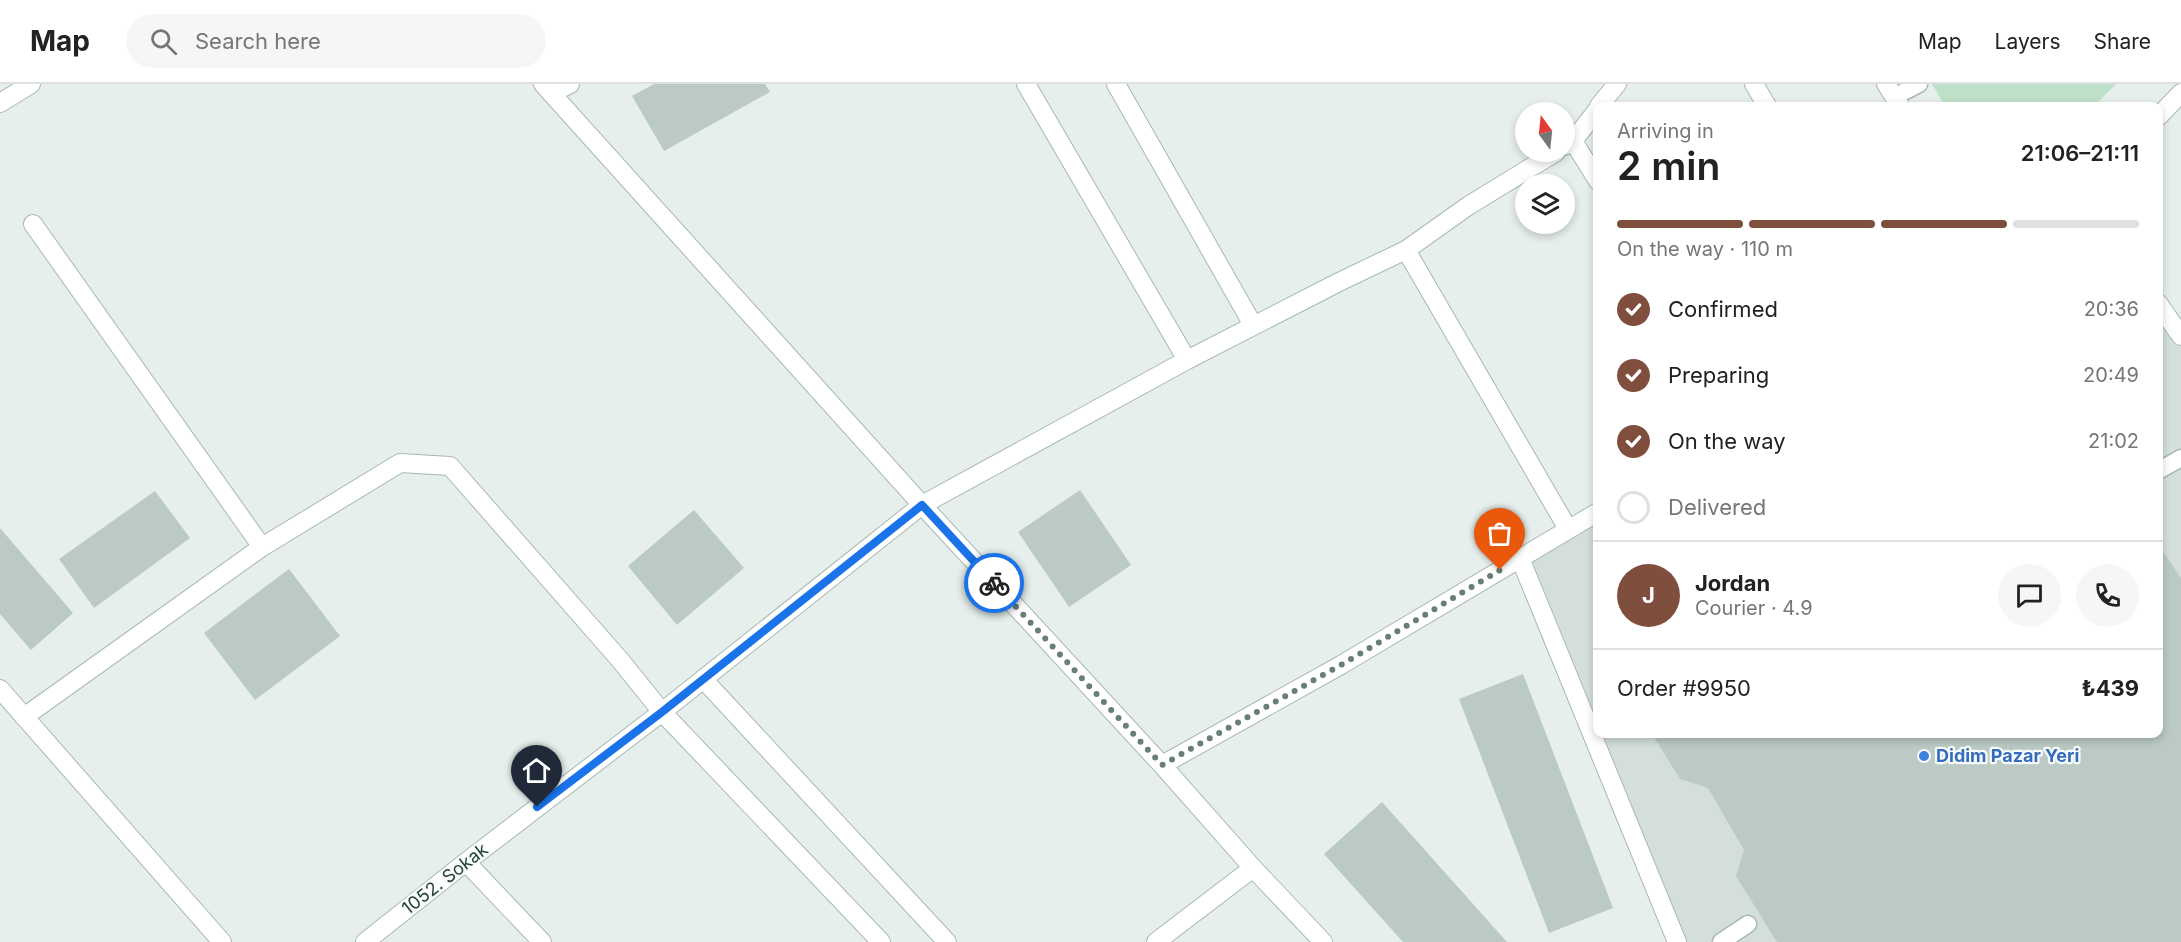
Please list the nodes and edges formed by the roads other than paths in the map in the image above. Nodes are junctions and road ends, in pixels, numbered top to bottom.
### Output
1 (31, 84) edge
2 (570, 84) edge
3 (1026, 84) edge
4 (1116, 84) edge
5 (1617, 84) edge
6 (1754, 84) edge
7 (1919, 84) edge
8 (548, 89) edge
9 (2181, 93) edge
10 (1893, 96) edge
11 (1603, 102) edge
12 (1765, 102) edge
13 (0, 103) edge
14 (2163, 112) edge
15 (1593, 114) edge
16 (1575, 137) edge
17 (1575, 152) edge
18 (1540, 162) edge
19 (1593, 175) edge
20 (33, 224) dead end
21 (1406, 250) junction
22 (2163, 310) edge
23 (1253, 325) junction
24 (2181, 336) edge
25 (1187, 360) junction
26 (2181, 458) edge
27 (2163, 468) edge
28 (922, 505) junction
29 (1593, 515) edge
30 (1568, 530) junction
31 (262, 547) junction
32 (1520, 558) junction
33 (703, 679) junction
34 (0, 689) edge
35 (662, 712) junction
36 (24, 717) junction
37 (1593, 737) edge
38 (1594, 738) edge
39 (1162, 765) junction
40 (466, 862) junction
41 (1253, 868) junction
42 (1748, 924) dead end
43 (222, 942) edge
44 (365, 942) edge
45 (542, 942) edge
46 (881, 942) edge
47 (946, 942) edge
48 (1156, 942) edge
49 (1323, 942) edge
50 (1677, 942) edge
51 (1721, 942) edge

1 - 13 street
2 - 8 street
3 - 25 street
4 - 23 street
5 - 11 street
6 - 12 street
7 - 10 lane
8 - 28 street
9 - 14 street
15 - 16 street
17 - 19 street
18 - 21 street, 1052. Sokak
20 - 31 street
21 - 23 street, 1052. Sokak
21 - 30 street
22 - 24 street
23 - 25 street, 1052. Sokak
25 - 28 street, 1052. Sokak
26 - 27 lane
28 - 33 street, 1052. Sokak
28 - 39 street
29 - 30 street
30 - 32 street
31 - 35 street
31 - 36 street
32 - 37 street
32 - 39 street
33 - 35 street, 1052. Sokak
33 - 47 street
34 - 36 street
35 - 40 street, 1052. Sokak
35 - 46 street
36 - 43 street
38 - 50 street
39 - 41 street
40 - 44 street, 1052. Sokak
40 - 45 street
41 - 48 street
41 - 49 street
42 - 51 lane

